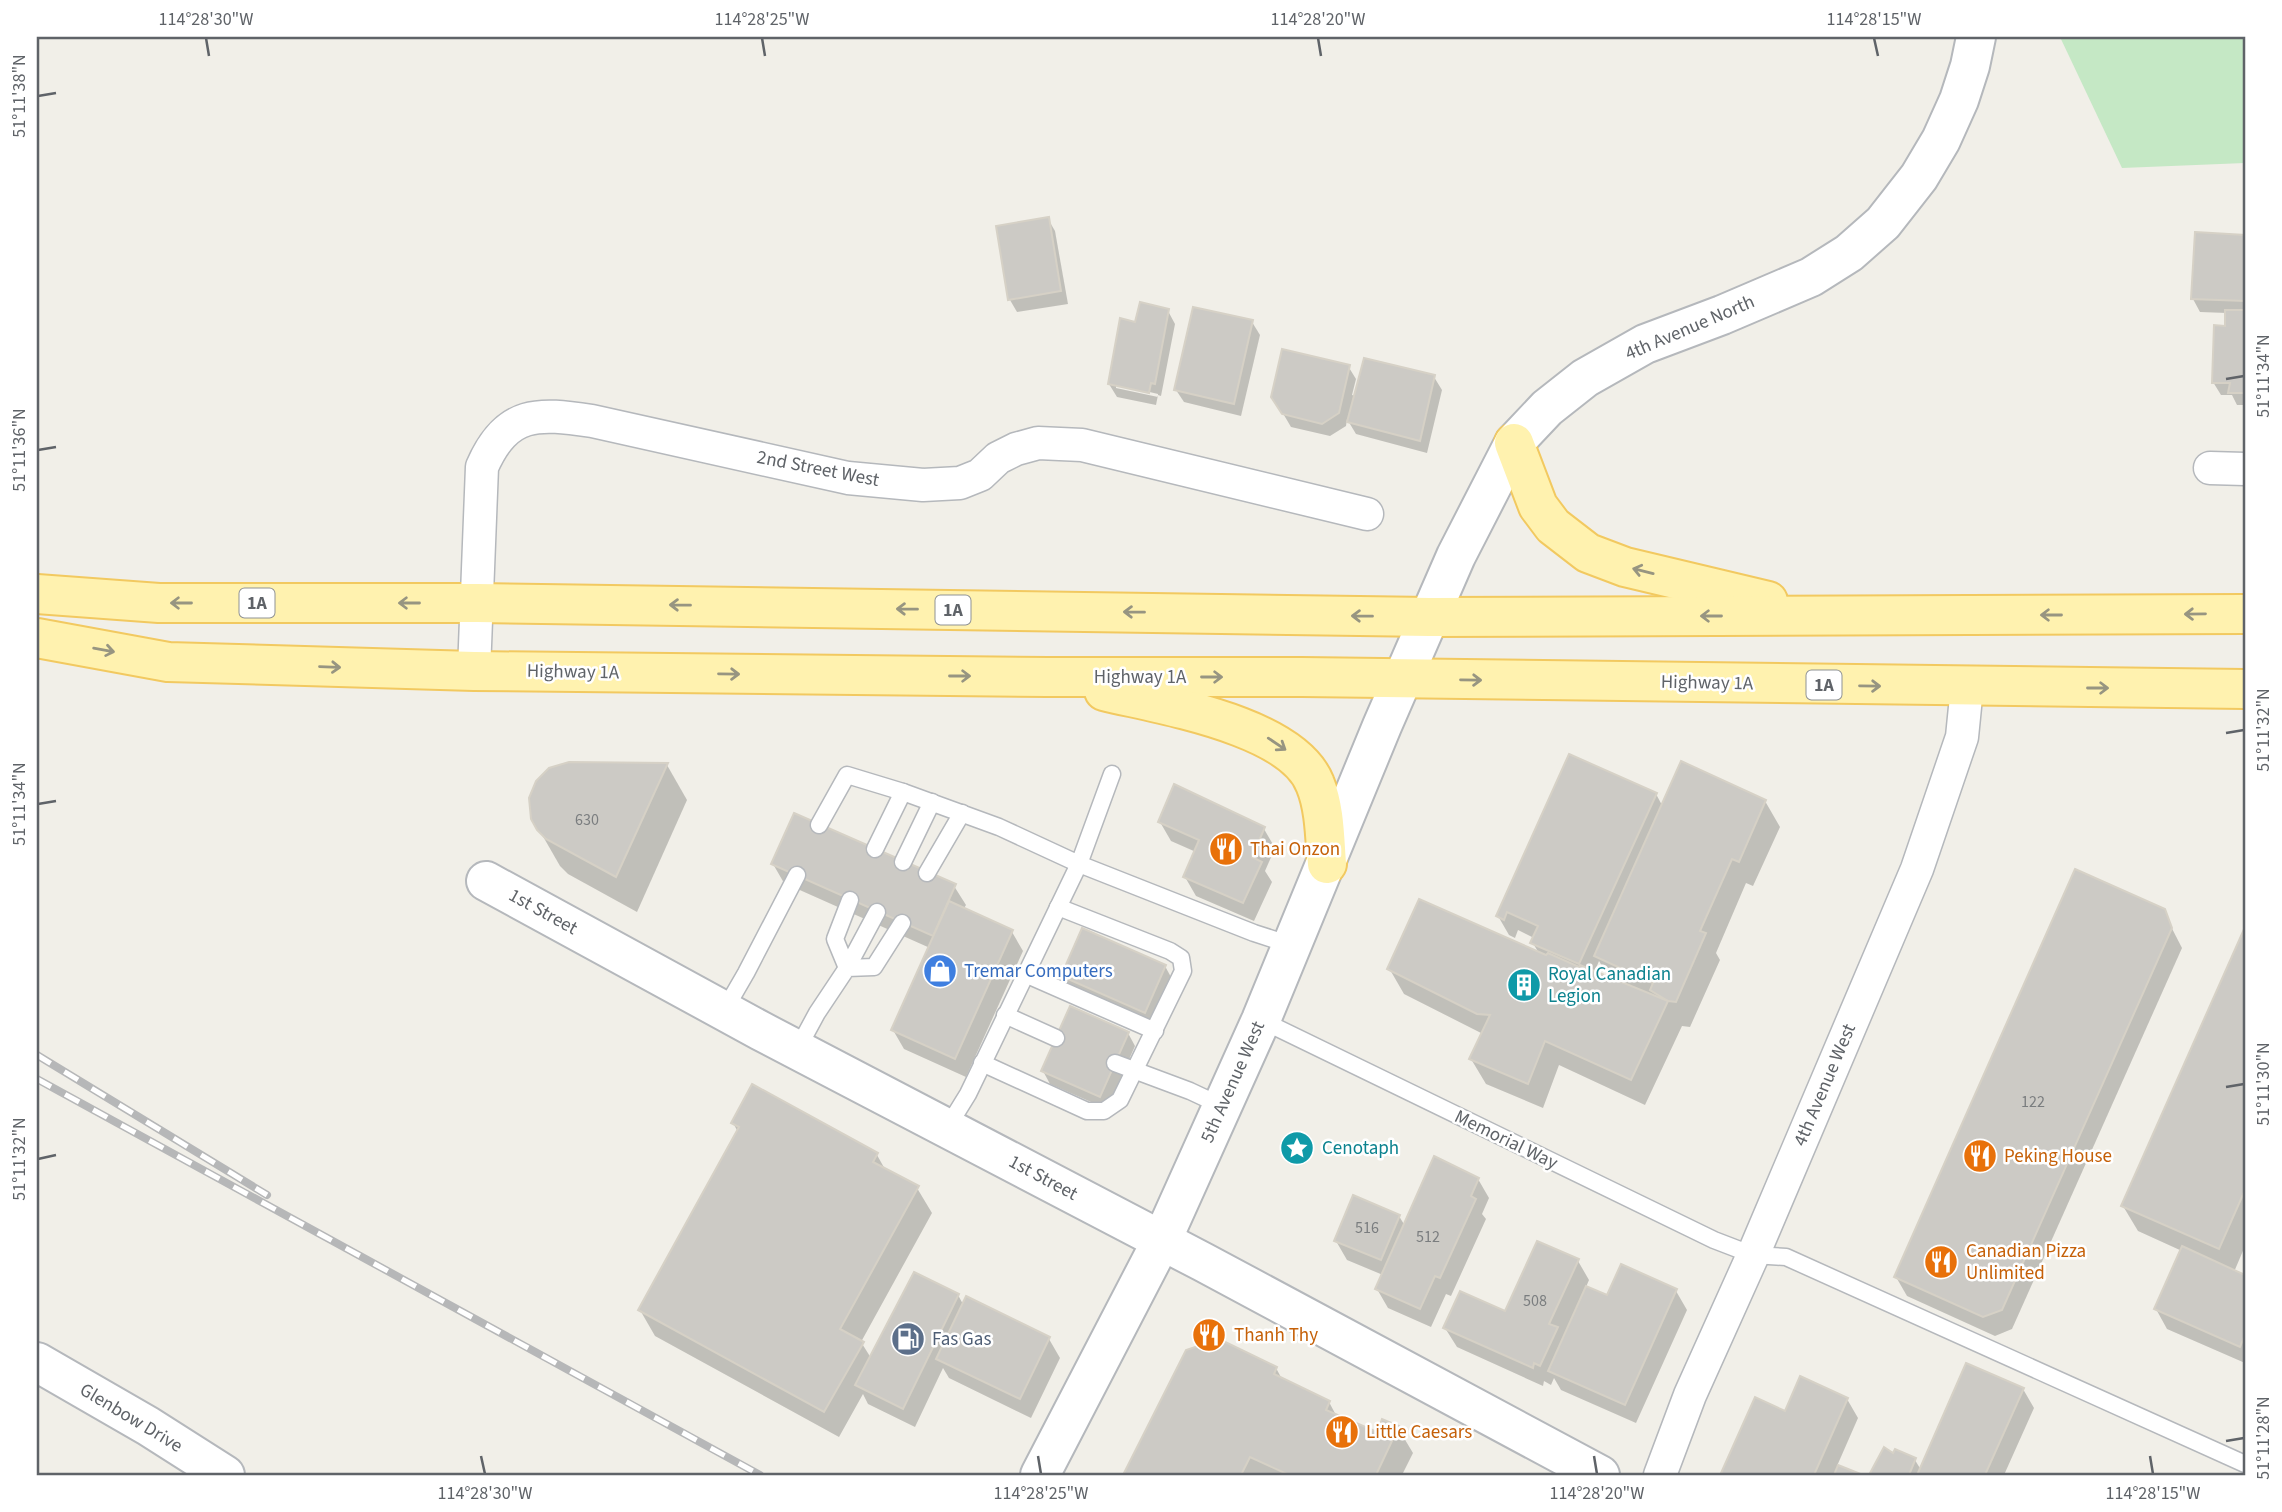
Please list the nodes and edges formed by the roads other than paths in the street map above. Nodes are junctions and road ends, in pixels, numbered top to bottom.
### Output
1 (1976, 37) edge
2 (1514, 443) junction
3 (2210, 468) dead end
4 (2245, 469) edge
5 (1367, 514) dead end
6 (37, 594) edge
7 (477, 603) junction
8 (2245, 614) edge
9 (1828, 616) junction
10 (1430, 617) junction
11 (37, 638) edge
12 (474, 671) junction
13 (1048, 677) junction
14 (1403, 679) junction
15 (1967, 687) junction
16 (2245, 689) edge
17 (1112, 774) dead end
18 (903, 792) junction
19 (932, 802) junction
20 (962, 813) junction
21 (820, 825) dead end
22 (876, 849) dead end
23 (903, 862) dead end
24 (1079, 864) junction
25 (1327, 864) junction
26 (927, 873) dead end
27 (797, 876) dead end
28 (486, 881) dead end
29 (850, 900) dead end
30 (1058, 907) junction
31 (877, 912) dead end
32 (902, 923) dead end
33 (1292, 945) junction
34 (847, 968) junction
35 (1026, 974) junction
36 (724, 1011) junction
37 (1005, 1016) junction
38 (1261, 1020) junction
39 (1155, 1031) junction
40 (1056, 1038) dead end
41 (797, 1049) junction
42 (982, 1063) junction
43 (1115, 1063) dead end
44 (1136, 1071) junction
45 (1222, 1106) junction
46 (947, 1128) junction
47 (1162, 1240) junction
48 (1752, 1255) junction
49 (37, 1362) edge
50 (2245, 1464) edge
51 (225, 1475) edge
52 (1040, 1475) edge
53 (1600, 1475) edge
54 (1660, 1475) edge

1 - 2 street, 4th Avenue North
9 -> 2 main road
2 - 10 street, 4th Avenue North
3 - 4 street
5 - 7 street, 2nd Street West
7 -> 6 main road, 1A
10 -> 7 main road, 1A
7 - 12 street, 2nd Street West
8 -> 9 main road, 1A
9 -> 10 main road, 1A
10 - 14 street, 4th Avenue North
11 -> 12 main road, Highway 1A / 1A
12 -> 13 main road, Highway 1A / 1A
13 -> 14 main road, Highway 1A / 1A
13 -> 25 main road
14 -> 15 main road, Highway 1A / 1A
14 - 25 street, 5th Avenue West
15 -> 16 main road, Highway 1A / 1A
15 - 48 street, 4th Avenue West
17 - 24 lane
18 - 19 lane
18 - 21 lane
18 - 22 lane
19 - 20 lane
19 - 23 lane
20 - 24 lane
20 - 26 lane
24 - 30 lane
24 - 33 lane
25 - 33 street, 5th Avenue West
27 - 36 lane
28 - 36 street, 1st Street
29 - 34 lane
30 - 35 lane
30 - 39 lane
31 - 34 lane
32 - 34 lane
33 - 38 street, 5th Avenue West
34 - 41 lane
35 - 37 lane
35 - 39 lane
36 - 41 street, 1st Street
37 - 40 lane
37 - 42 lane
38 - 45 street, 5th Avenue West
38 - 48 lane, Memorial Way
39 - 44 lane
41 - 46 street, 1st Street
42 - 44 lane
42 - 46 lane
43 - 44 lane
44 - 45 lane
45 - 47 street, 5th Avenue West
46 - 47 street, 1st Street
47 - 52 street, 5th Avenue West
47 - 53 street, 1st Street
48 - 50 lane, Memorial Way
48 - 54 street, 4th Avenue West
49 - 51 street, Glenbow Drive

